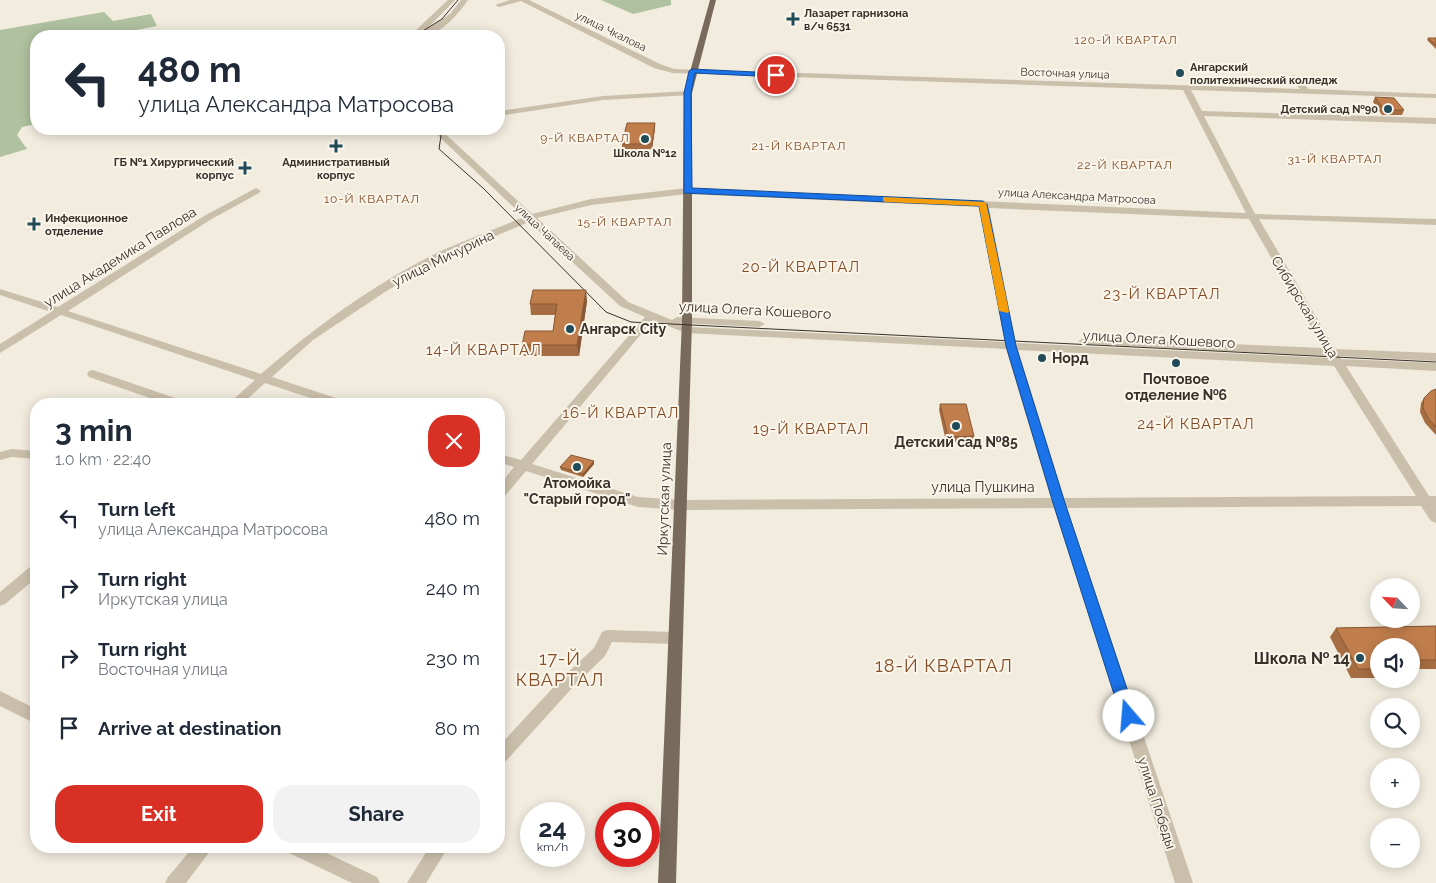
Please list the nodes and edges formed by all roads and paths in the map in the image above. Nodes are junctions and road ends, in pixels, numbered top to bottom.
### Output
1 (452, 0) edge
2 (466, 0) edge
3 (518, 0) edge
4 (524, 0) edge
5 (713, 0) edge
6 (499, 5) dead end
7 (421, 30) edge
8 (432, 30) edge
9 (692, 71) junction
10 (1294, 77) dead end
11 (1186, 88) junction
12 (1307, 92) junction
13 (688, 93) junction
14 (1432, 96) edge
15 (1436, 104) edge
16 (505, 113) edge
17 (1198, 113) junction
18 (1436, 121) edge
19 (437, 135) edge
20 (687, 191) junction
21 (256, 192) dead end
22 (983, 204) junction
23 (1252, 216) junction
24 (530, 218) junction
25 (1436, 222) edge
26 (3, 296) edge
27 (60, 311) junction
28 (650, 317) junction
29 (665, 320) joint
30 (686, 325) junction
31 (1010, 342) junction
32 (0, 349) edge
33 (1436, 357) edge
34 (1335, 358) junction
35 (1436, 367) edge
36 (93, 374) dead end
37 (266, 378) junction
38 (163, 398) edge
39 (241, 398) edge
40 (324, 398) edge
41 (30, 454) edge
42 (0, 456) edge
43 (505, 460) edge
44 (522, 466) junction
45 (505, 487) edge
46 (1430, 501) edge
47 (1059, 503) junction
48 (680, 504) junction
49 (1436, 518) edge
50 (30, 575) edge
51 (0, 600) edge
52 (674, 638) junction
53 (0, 698) edge
54 (30, 714) edge
55 (505, 750) edge
56 (199, 853) edge
57 (308, 853) edge
58 (435, 853) edge
59 (174, 883) edge
60 (371, 883) edge
61 (416, 883) edge
62 (667, 883) edge
63 (1184, 883) edge

1 - 7 street
2 - 8 street
3 - 6 street
4 - 9 street, улица Чкалова
5 - 9 main road, Иркутская улица
9 - 11 street, Восточная улица
9 - 13 main road, Иркутская улица
10 - 12 street
11 - 12 street, Восточная улица
11 - 17 street, Сибирская улица
12 - 14 street, Восточная улица
13 - 16 street
13 - 20 main road, Иркутская улица
14 - 15 street
17 - 18 street
17 - 23 street, Сибирская улица
19 - 24 street, улица Чапаева
20 - 22 street, улица Александра Матросова
20 - 24 street, улица Мичурина
20 - 30 main road, Иркутская улица
21 - 27 street, улица Академика Павлова
22 - 23 street, улица Александра Матросова
22 - 31 street, улица Победы
23 - 25 street, улица Александра Матросова
23 - 34 street, Сибирская улица
24 - 28 street, улица Чапаева
24 - 37 street, улица Мичурина
26 - 27 street
27 - 32 street, улица Академика Павлова
27 - 37 street
28 - 29 street, улица Чапаева
28 - 44 street
29 - 30 street, улица Олега Кошевого
30 - 31 street, улица Олега Кошевого
30 - 48 main road, Иркутская улица
31 - 34 street, улица Олега Кошевого
31 - 47 street, улица Победы
33 - 34 street, улица Олега Кошевого
34 - 35 street, улица Олега Кошевого
34 - 46 street, Сибирская улица
36 - 38 street
37 - 39 street, улица Мичурина
37 - 40 street
41 - 42 street
43 - 44 street, улица Пушкина
44 - 45 street
44 - 48 street, улица Пушкина
46 - 47 street, улица Пушкина
46 - 49 street, Сибирская улица
47 - 48 street, улица Пушкина
47 - 63 street, улица Победы
48 - 52 main road, Иркутская улица
50 - 51 street
52 - 55 street
52 - 62 main road, Иркутская улица
53 - 54 street
56 - 59 street
57 - 60 street
58 - 61 street

